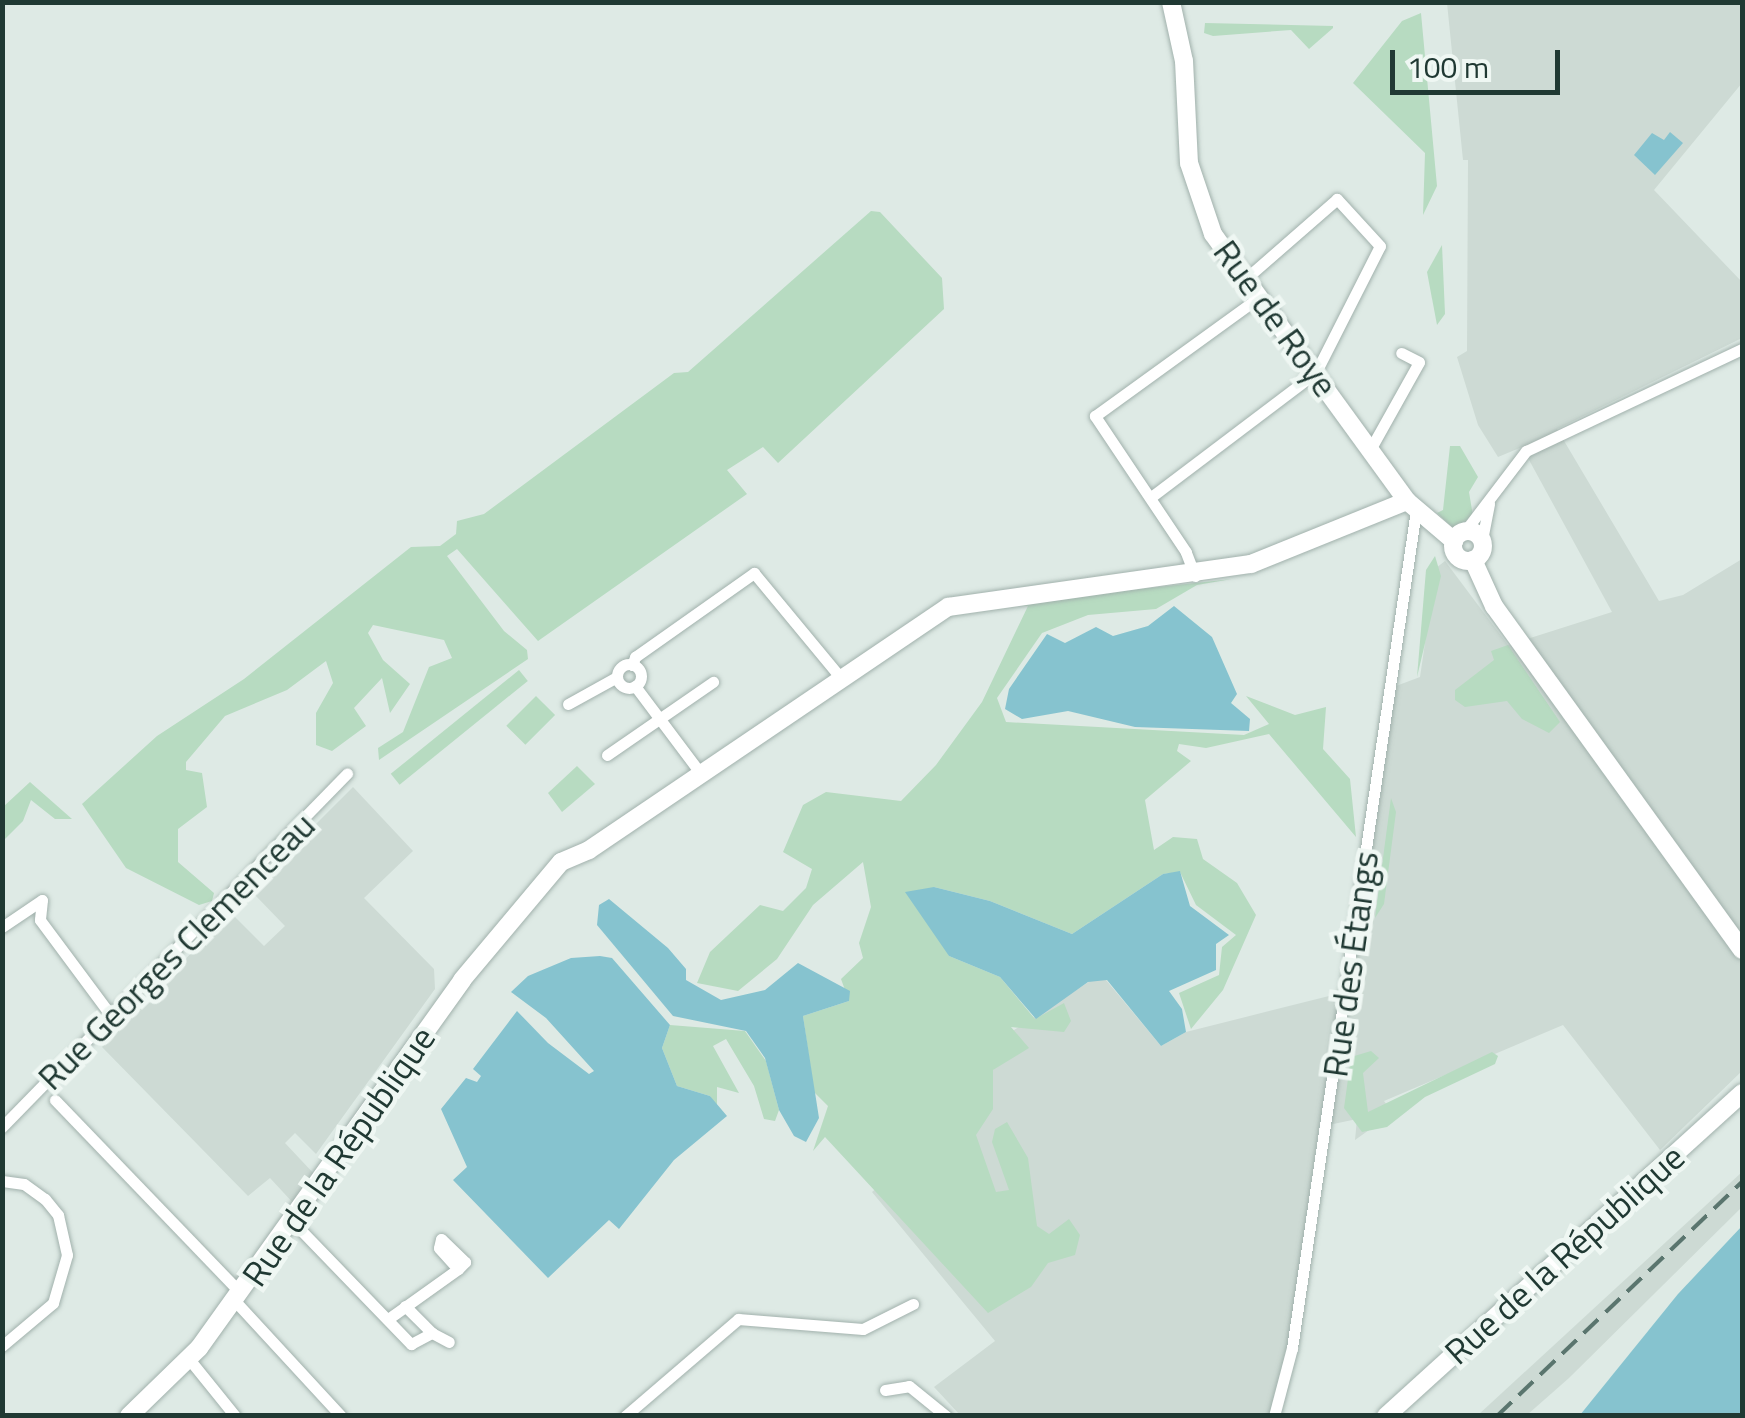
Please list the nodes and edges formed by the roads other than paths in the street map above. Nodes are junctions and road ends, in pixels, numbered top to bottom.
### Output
1 (1171, 2) edge
2 (1244, 280) junction
3 (1258, 298) junction
4 (1742, 349) edge
5 (1401, 353) dead end
6 (1316, 372) junction
7 (1371, 448) junction
8 (1151, 497) junction
9 (1412, 506) junction
10 (1467, 538) junction
11 (1473, 560) junction
12 (1195, 576) junction
13 (632, 665) junction
14 (617, 677) junction
15 (840, 677) junction
16 (713, 682) dead end
17 (635, 686) junction
18 (568, 704) dead end
19 (661, 717) junction
20 (607, 755) dead end
21 (347, 773) dead end
22 (700, 774) junction
23 (23, 912) junction
24 (40, 920) junction
25 (2, 928) edge
26 (1742, 950) edge
27 (112, 1017) junction
28 (1742, 1093) edge
29 (54, 1100) dead end
30 (2, 1127) edge
31 (2, 1181) edge
32 (294, 1222) junction
33 (458, 1269) dead end
34 (238, 1297) junction
35 (912, 1304) dead end
36 (405, 1306) junction
37 (388, 1319) junction
38 (432, 1333) junction
39 (448, 1342) dead end
40 (2, 1346) edge
41 (189, 1360) junction
42 (885, 1390) dead end
43 (626, 1415) edge
44 (129, 1416) edge
45 (235, 1416) edge
46 (341, 1416) edge
47 (946, 1416) edge
48 (1274, 1416) edge
49 (1386, 1416) edge

1 - 2 street, Rue de Roye
2 - 3 street, Rue de Roye
2 - 6 street
3 - 6 street, Rue de Roye
3 - 8 street
4 - 10 street
5 - 7 street
6 - 7 street, Rue de Roye
6 - 8 street
7 - 9 street, Rue de Roye
8 - 12 street
9 - 10 street, Rue de Roye
9 - 12 street, Rue de la République
9 - 48 street, Rue des Étangs
10 - 11 street
10 - 11 street, Rue de Roye
11 - 26 street
12 - 15 street, Rue de la République
13 - 14 street
13 - 15 street
13 - 17 street
14 - 17 street
14 - 18 street
15 - 22 street, Rue de la République
16 - 19 street
17 - 19 street
19 - 20 street
19 - 22 street
21 - 27 street, Rue Georges Clemenceau
22 - 32 street, Rue de la République
23 - 24 street
23 - 24 street
23 - 25 street
24 - 27 street
27 - 30 street, Rue Georges Clemenceau
28 - 49 street, Rue de la République
29 - 34 street
31 - 40 street
32 - 34 street, Rue de la République
32 - 37 street
33 - 36 street
34 - 41 street, Rue de la République
34 - 46 street
35 - 43 street
36 - 37 street
36 - 38 street
37 - 38 street
38 - 39 street
41 - 44 street, Rue de la République
41 - 45 street
42 - 47 street

